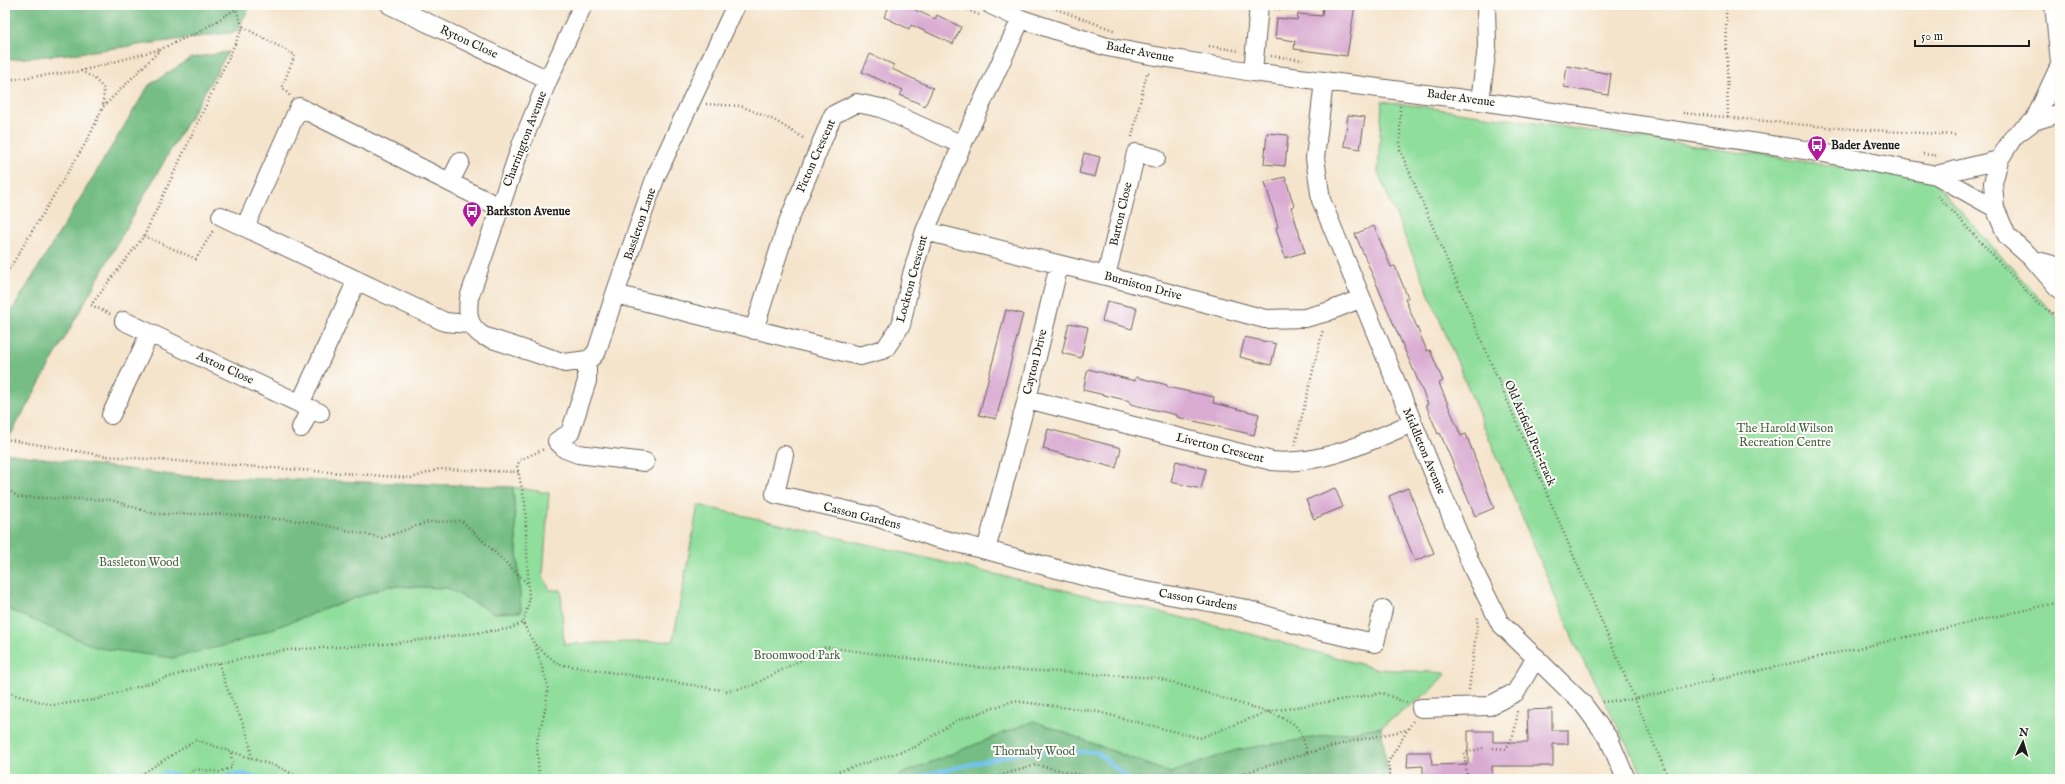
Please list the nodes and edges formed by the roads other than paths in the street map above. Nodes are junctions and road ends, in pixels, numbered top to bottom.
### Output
1 (390, 5) edge
2 (583, 5) edge
3 (736, 5) edge
4 (1486, 5) edge
5 (2054, 5) edge
6 (1259, 7) edge
7 (986, 11) edge
8 (1021, 19) junction
9 (2060, 62) edge
10 (2060, 65) edge
11 (1254, 72) junction
12 (548, 80) junction
13 (1324, 81) junction
14 (1480, 101) junction
15 (2060, 113) edge
16 (2034, 121) junction
17 (962, 145) junction
18 (1156, 158) dead end
19 (1999, 160) junction
20 (460, 162) dead end
21 (1936, 175) junction
22 (450, 182) junction
23 (499, 207) junction
24 (1995, 208) junction
25 (221, 216) road end
26 (245, 228) junction
27 (925, 231) junction
28 (2034, 260) junction
29 (1059, 265) junction
30 (2060, 267) edge
31 (1106, 276) junction
32 (357, 280) junction
33 (2060, 290) edge
34 (615, 294) junction
35 (1360, 298) junction
36 (124, 321) road end
37 (470, 324) junction
38 (754, 330) junction
39 (150, 333) junction
40 (587, 360) junction
41 (1027, 399) junction
42 (310, 409) junction
43 (111, 415) dead end
44 (1412, 423) junction
45 (301, 428) dead end
46 (784, 455) dead end
47 (645, 462) dead end
48 (986, 550) junction
49 (1383, 609) dead end
50 (1536, 657) junction
51 (1421, 708) road end
52 (1622, 777) edge

1 - 12 street, Ryton Close
2 - 12 street, Charrington Avenue
3 - 34 street, Bassleton Lane
4 - 14 street
5 - 9 street
6 - 11 street
7 - 8 street, Bader Avenue
8 - 11 street, Bader Avenue
8 - 17 street, Lockton Crescent
10 - 16 street
11 - 13 street, Bader Avenue
12 - 23 street, Charrington Avenue
13 - 14 street, Bader Avenue
13 - 35 street, Middleton Avenue
14 - 21 street, Bader Avenue
15 - 16 street
16 - 19 street
17 - 27 street, Lockton Crescent
17 - 38 street, Picton Crescent
18 - 31 street, Barton Close
19 - 21 street, Bader Avenue
19 - 24 street
20 - 22 street
21 - 24 street, Bader Avenue
22 - 23 street
22 - 26 street
23 - 37 street, Charrington Avenue
24 - 28 street
25 - 26 street
26 - 32 street
27 - 29 street, Burniston Drive
27 - 38 street, Lockton Crescent
28 - 30 street
28 - 33 street
29 - 31 street, Burniston Drive
29 - 41 street, Cayton Drive
31 - 35 street, Burniston Drive
32 - 37 street
32 - 42 street
34 - 38 street, Lockton Crescent
34 - 40 street, Bassleton Lane
35 - 44 street, Middleton Avenue
36 - 39 street, Axton Close
37 - 40 street
39 - 42 street, Axton Close
39 - 43 street
40 - 47 street
41 - 44 street, Liverton Crescent
41 - 48 street, Cayton Drive
42 - 45 street
44 - 50 street, Middleton Avenue
46 - 48 street, Casson Gardens
48 - 49 street, Casson Gardens
50 - 51 street
50 - 52 street, Middleton Avenue

